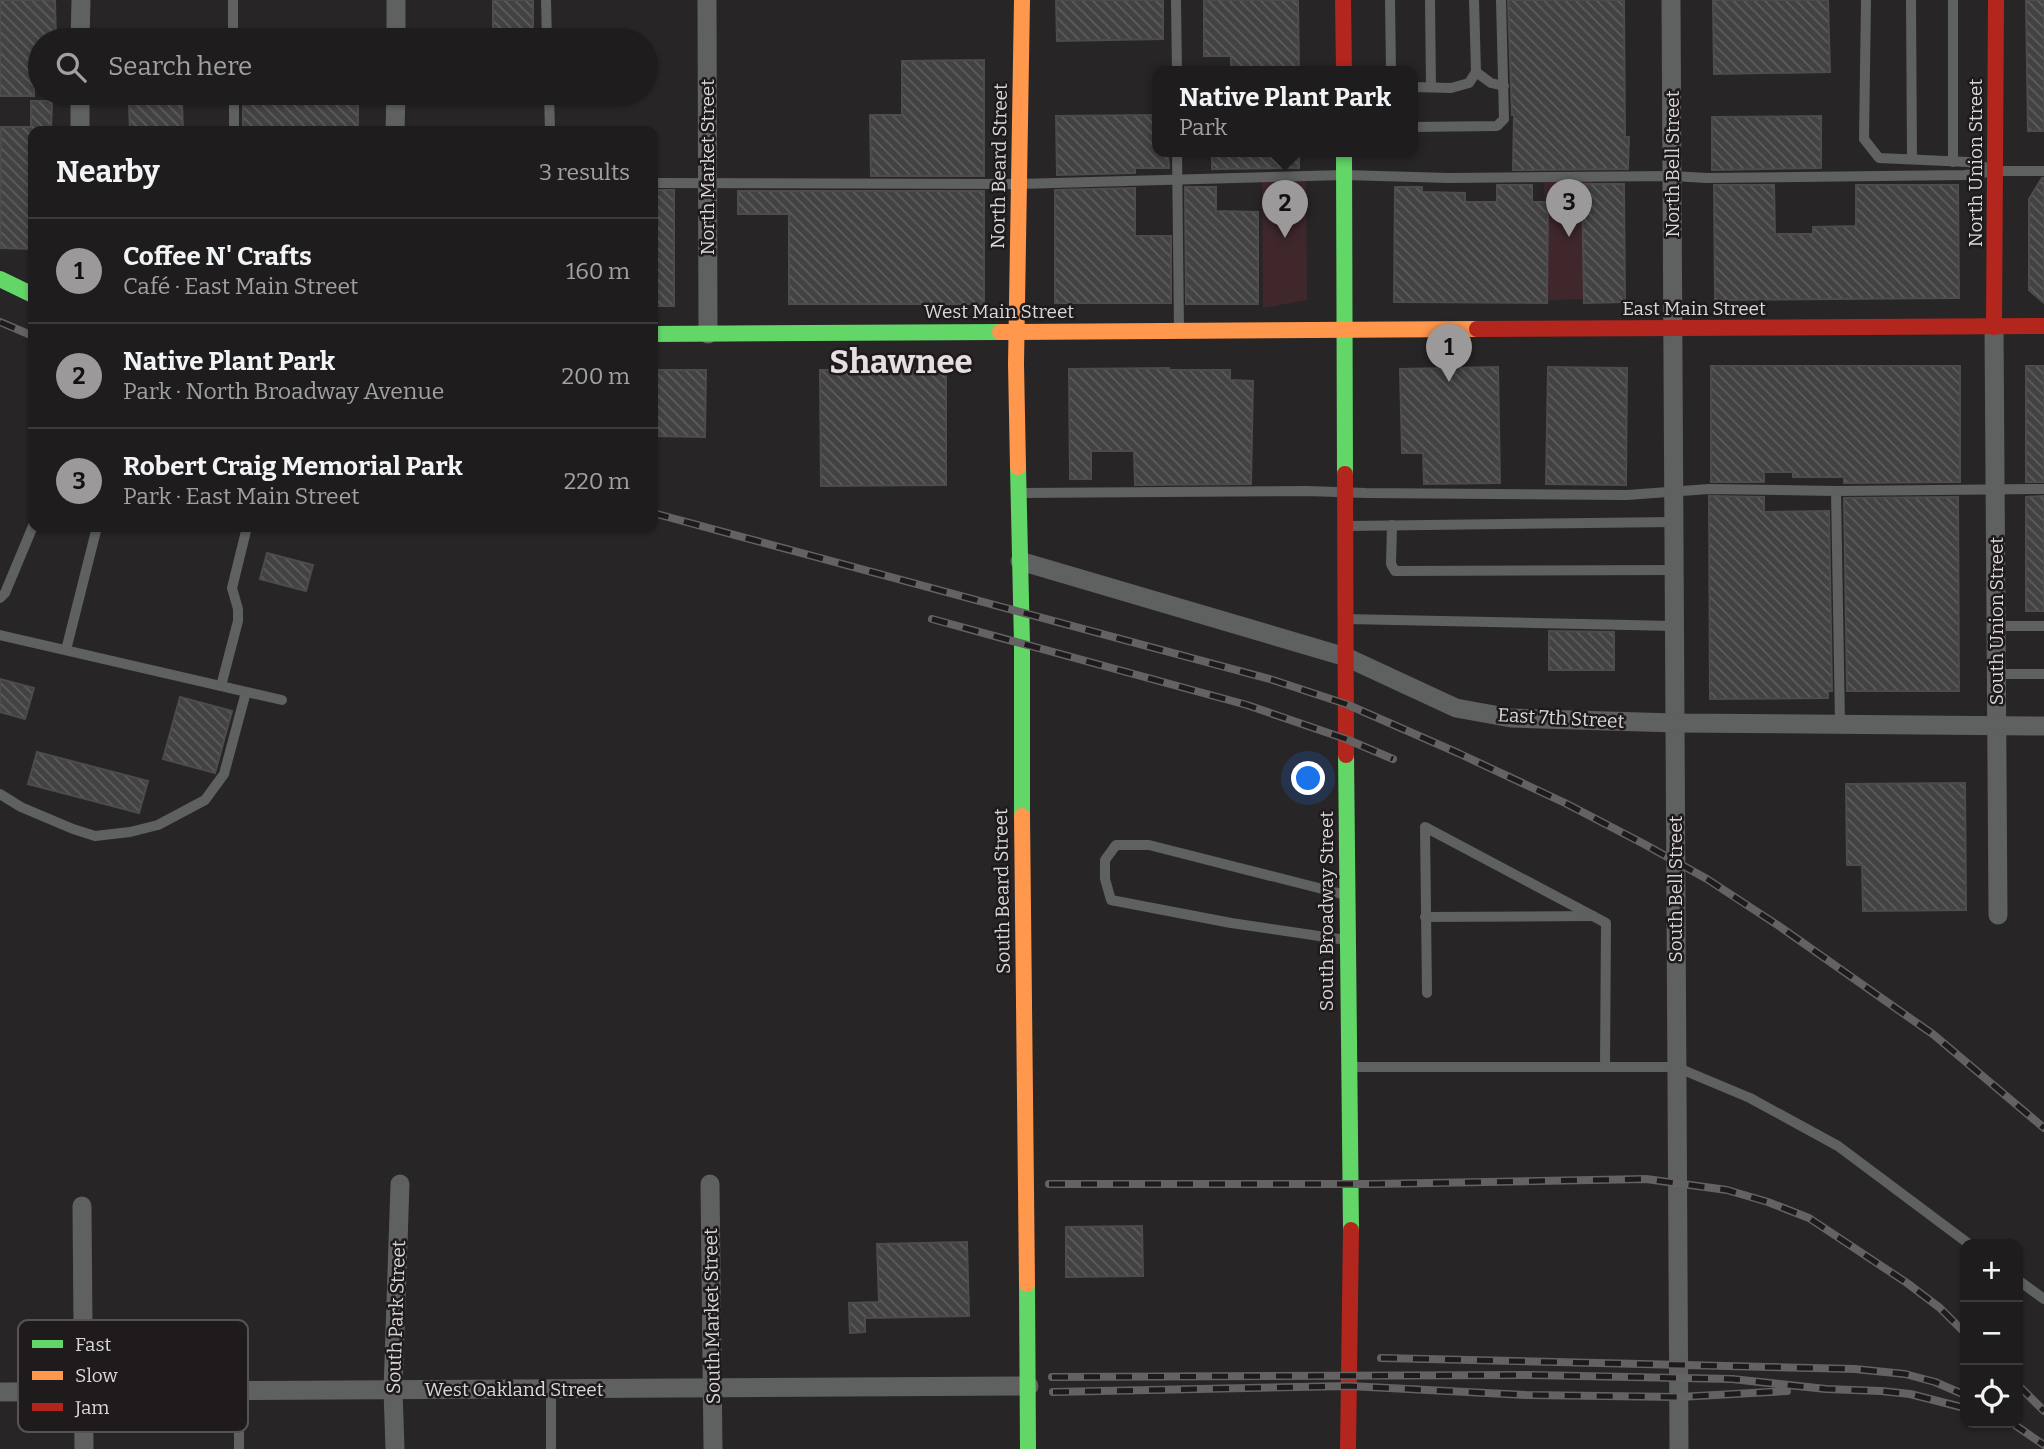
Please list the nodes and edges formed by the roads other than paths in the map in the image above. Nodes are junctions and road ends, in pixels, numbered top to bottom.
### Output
1 (80, 0) edge
2 (233, 0) edge
3 (396, 0) edge
4 (546, 0) edge
5 (707, 0) edge
6 (1022, 0) edge
7 (1176, 0) edge
8 (1343, 0) edge
9 (1390, 0) edge
10 (1430, 0) edge
11 (1474, 0) edge
12 (1501, 0) edge
13 (1671, 0) edge
14 (1866, 0) edge
15 (1911, 0) edge
16 (1953, 0) edge
17 (1996, 0) edge
18 (80, 28) edge
19 (233, 28) edge
20 (396, 28) edge
21 (547, 28) edge
22 (1177, 66) edge
23 (1343, 66) edge
24 (1391, 66) edge
25 (1476, 72) junction
26 (1504, 86) junction
27 (1418, 87) edge
28 (1431, 87) junction
29 (80, 105) edge
30 (234, 105) edge
31 (396, 105) edge
32 (549, 105) edge
33 (80, 126) edge
34 (234, 126) edge
35 (396, 126) edge
36 (550, 126) edge
37 (1418, 127) edge
38 (1177, 157) edge
39 (1344, 157) edge
40 (1912, 159) junction
41 (1953, 162) junction
42 (1996, 171) junction
43 (2044, 171) edge
44 (1344, 175) junction
45 (1672, 176) junction
46 (1178, 179) junction
47 (658, 183) edge
48 (707, 183) junction
49 (1018, 184) junction
50 (0, 279) edge
51 (28, 293) edge
52 (2044, 326) edge
53 (1994, 327) junction
54 (1672, 329) junction
55 (1345, 330) junction
56 (1179, 331) junction
57 (1016, 332) junction
58 (658, 334) edge
59 (708, 334) junction
60 (1996, 489) junction
61 (2044, 489) edge
62 (1836, 491) junction
63 (1346, 492) junction
64 (1674, 492) junction
65 (1018, 493) junction
66 (1674, 522) junction
67 (1392, 525) junction
68 (1344, 526) junction
69 (30, 532) edge
70 (96, 532) edge
71 (246, 532) edge
72 (1020, 561) junction
73 (1674, 570) junction
74 (0, 598) edge
75 (1345, 619) junction
76 (1674, 626) junction
77 (1996, 626) junction
78 (2044, 626) edge
79 (0, 635) edge
80 (66, 650) junction
81 (1346, 657) junction
82 (1996, 674) junction
83 (2044, 674) edge
84 (221, 686) junction
85 (246, 691) junction
86 (282, 700) dead end
87 (1675, 723) junction
88 (1840, 724) junction
89 (1996, 725) junction
90 (2044, 726) edge
91 (0, 794) edge
92 (1346, 895) junction
93 (1998, 915) dead end
94 (1594, 916) junction
95 (1425, 917) junction
96 (1346, 941) junction
97 (1427, 993) dead end
98 (1348, 1067) junction
99 (1605, 1067) junction
100 (1676, 1067) junction
101 (400, 1184) dead end
102 (710, 1184) dead end
103 (82, 1206) dead end
104 (1962, 1239) edge
105 (2023, 1284) edge
106 (2044, 1299) edge
107 (83, 1320) edge
108 (1029, 1386) junction
109 (551, 1388) junction
110 (713, 1388) junction
111 (393, 1390) junction
112 (248, 1391) edge
113 (0, 1392) edge
114 (18, 1392) edge
115 (395, 1449) edge
116 (551, 1449) edge
117 (713, 1449) edge
118 (1028, 1449) edge
119 (1348, 1449) edge
120 (1679, 1449) edge

1 - 18 street
2 - 19 lane
3 - 20 street
4 - 21 lane
5 - 48 street, North Market Street
6 - 49 street, North Beard Street
7 - 22 lane
8 - 23 street
9 - 24 lane
10 - 28 lane
11 - 25 lane
12 - 26 lane
13 - 45 street, North Bell Street
14 - 40 lane
15 - 40 lane
16 - 41 lane
17 - 42 street, North Union Street
25 - 26 lane
25 - 28 lane
26 - 37 lane
27 - 28 lane
29 - 33 street
30 - 34 lane
31 - 35 street
32 - 36 lane
38 - 46 lane
39 - 44 street, South Broadway Street
40 - 41 lane
41 - 42 lane
42 - 43 lane
42 - 45 lane
42 - 53 street, North Union Street
44 - 45 lane
44 - 46 lane
44 - 55 street, South Broadway Street
45 - 54 street, North Bell Street
46 - 49 lane
46 - 56 lane
47 - 48 lane
48 - 49 lane
48 - 59 street, North Market Street
49 - 57 street, North Beard Street
50 - 51 street
52 - 53 street, East Main Street
53 - 54 street, East Main Street
53 - 60 street, South Union Street
54 - 55 street, East Main Street
54 - 64 street, South Bell Street
55 - 56 street, West Main Street
55 - 63 street, South Broadway Street
56 - 57 street, West Main Street
57 - 59 street, West Main Street
57 - 65 street, South Beard Street
58 - 59 street, West Main Street
60 - 61 lane
60 - 62 lane
60 - 77 street, South Union Street
62 - 64 lane
62 - 88 lane
63 - 64 lane
63 - 65 lane
63 - 68 street, South Broadway Street
64 - 66 street, South Bell Street
65 - 72 street, South Beard Street
66 - 67 lane
66 - 73 street, South Bell Street
67 - 68 lane
67 - 73 lane
68 - 75 street, South Broadway Street
69 - 74 lane
70 - 80 lane
71 - 84 lane
72 - 81 street, East 7th Street
72 - 108 street, South Beard Street
73 - 76 street, South Bell Street
75 - 76 lane
75 - 81 street, South Broadway Street
76 - 87 street, South Bell Street
77 - 78 lane
77 - 82 street, South Union Street
79 - 80 lane
80 - 84 lane
81 - 87 street, East 7th Street
81 - 92 street, South Broadway Street
82 - 83 lane
82 - 89 street, South Union Street
84 - 85 lane
85 - 86 lane
85 - 91 lane
87 - 88 street, East 7th Street
87 - 100 street, South Bell Street
88 - 89 street, East 7th Street
89 - 90 street, East 7th Street
89 - 93 street, South Union Street
92 - 96 street, South Broadway Street
92 - 96 lane
94 - 95 lane
94 - 95 lane
94 - 99 lane
95 - 97 lane
96 - 98 street, South Broadway Street
98 - 99 lane
98 - 119 street, South Broadway Street
99 - 100 lane
100 - 104 lane
100 - 120 street, South Bell Street
101 - 111 street, South Park Street
102 - 110 street, South Market Street
103 - 107 street
105 - 106 lane
108 - 110 street, West Oakland Street
108 - 118 street, South Beard Street
109 - 110 street, West Oakland Street
109 - 111 street, West Oakland Street
109 - 116 lane
110 - 117 street, South Market Street
111 - 112 street, West Oakland Street
111 - 115 street, South Park Street
113 - 114 street, West Oakland Street

